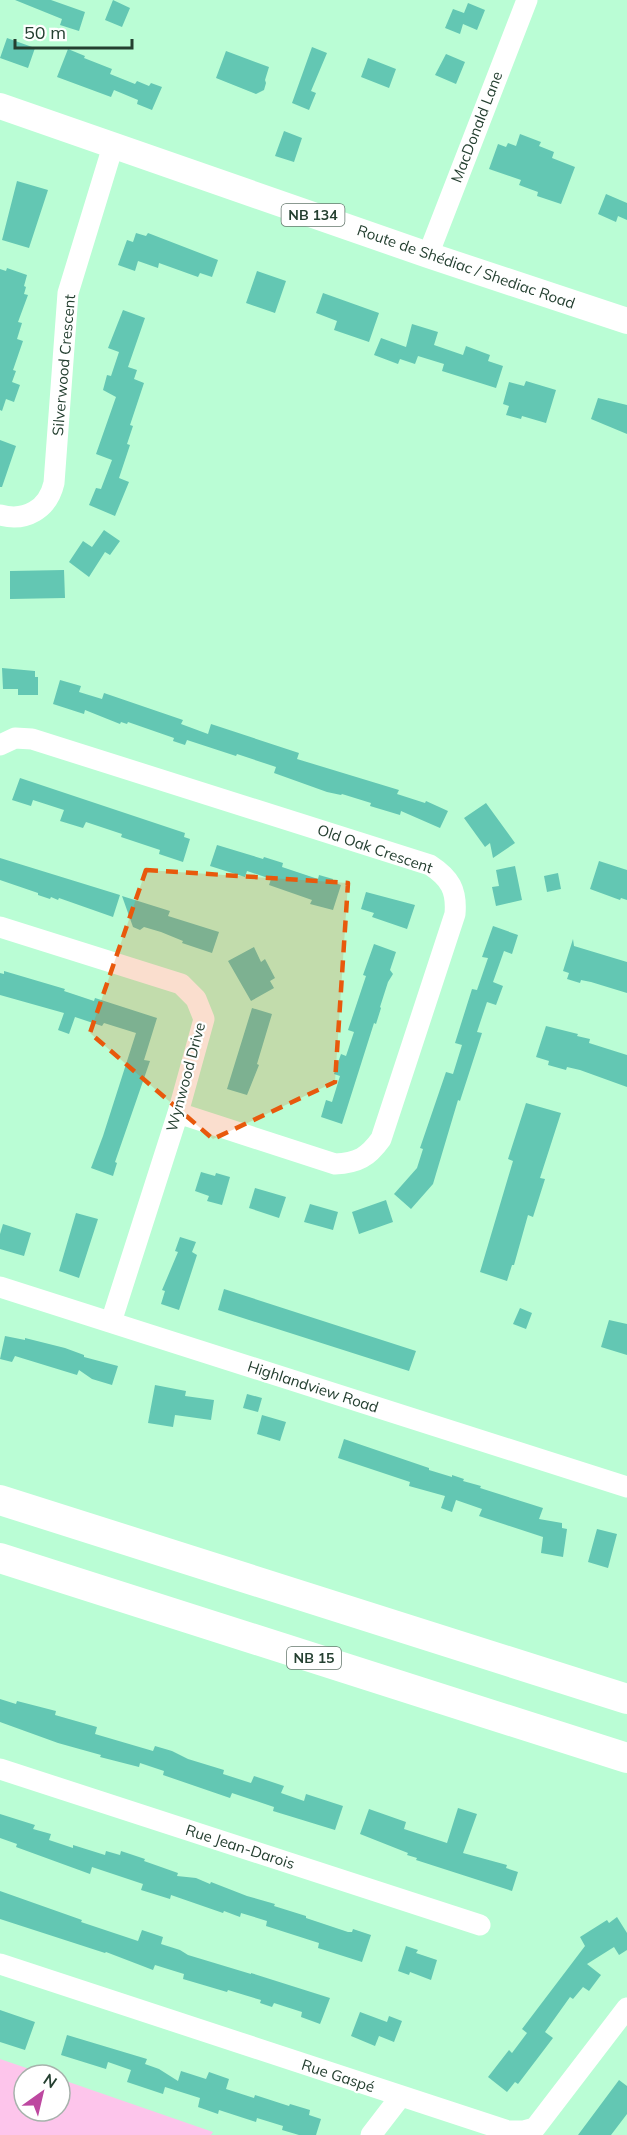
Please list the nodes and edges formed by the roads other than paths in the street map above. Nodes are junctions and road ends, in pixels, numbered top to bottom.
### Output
1 (527, 0) edge
2 (0, 105) edge
3 (113, 146) junction
4 (428, 255) junction
5 (627, 321) edge
6 (0, 515) edge
7 (0, 745) edge
8 (0, 927) edge
9 (178, 1113) junction
10 (0, 1287) edge
11 (111, 1322) junction
12 (627, 1487) edge
13 (0, 1500) edge
14 (0, 1557) edge
15 (627, 1699) edge
16 (627, 1758) edge
17 (0, 1769) edge
18 (480, 1925) dead end
19 (0, 1964) edge
20 (627, 2008) edge
21 (401, 2096) junction
22 (371, 2135) edge

1 - 4 street, MacDonald Lane
2 - 3 main road, Route de Shédiac / Shediac Road / NB 134
3 - 4 main road, Route de Shédiac / Shediac Road / NB 134
3 - 6 street, Silverwood Crescent
4 - 5 main road, Route de Shédiac / Shediac Road / NB 134
7 - 9 street, Old Oak Crescent
8 - 9 street, Wynwood Drive
9 - 11 street, Wynwood Drive
10 - 11 street, Highlandview Road
11 - 12 street, Highlandview Road
13 - 15 highway
14 - 16 highway, NB 15
17 - 18 street, Rue Jean-Darois
19 - 21 street, Rue Gaspé
20 - 21 street, Rue Gaspé
21 - 22 street

